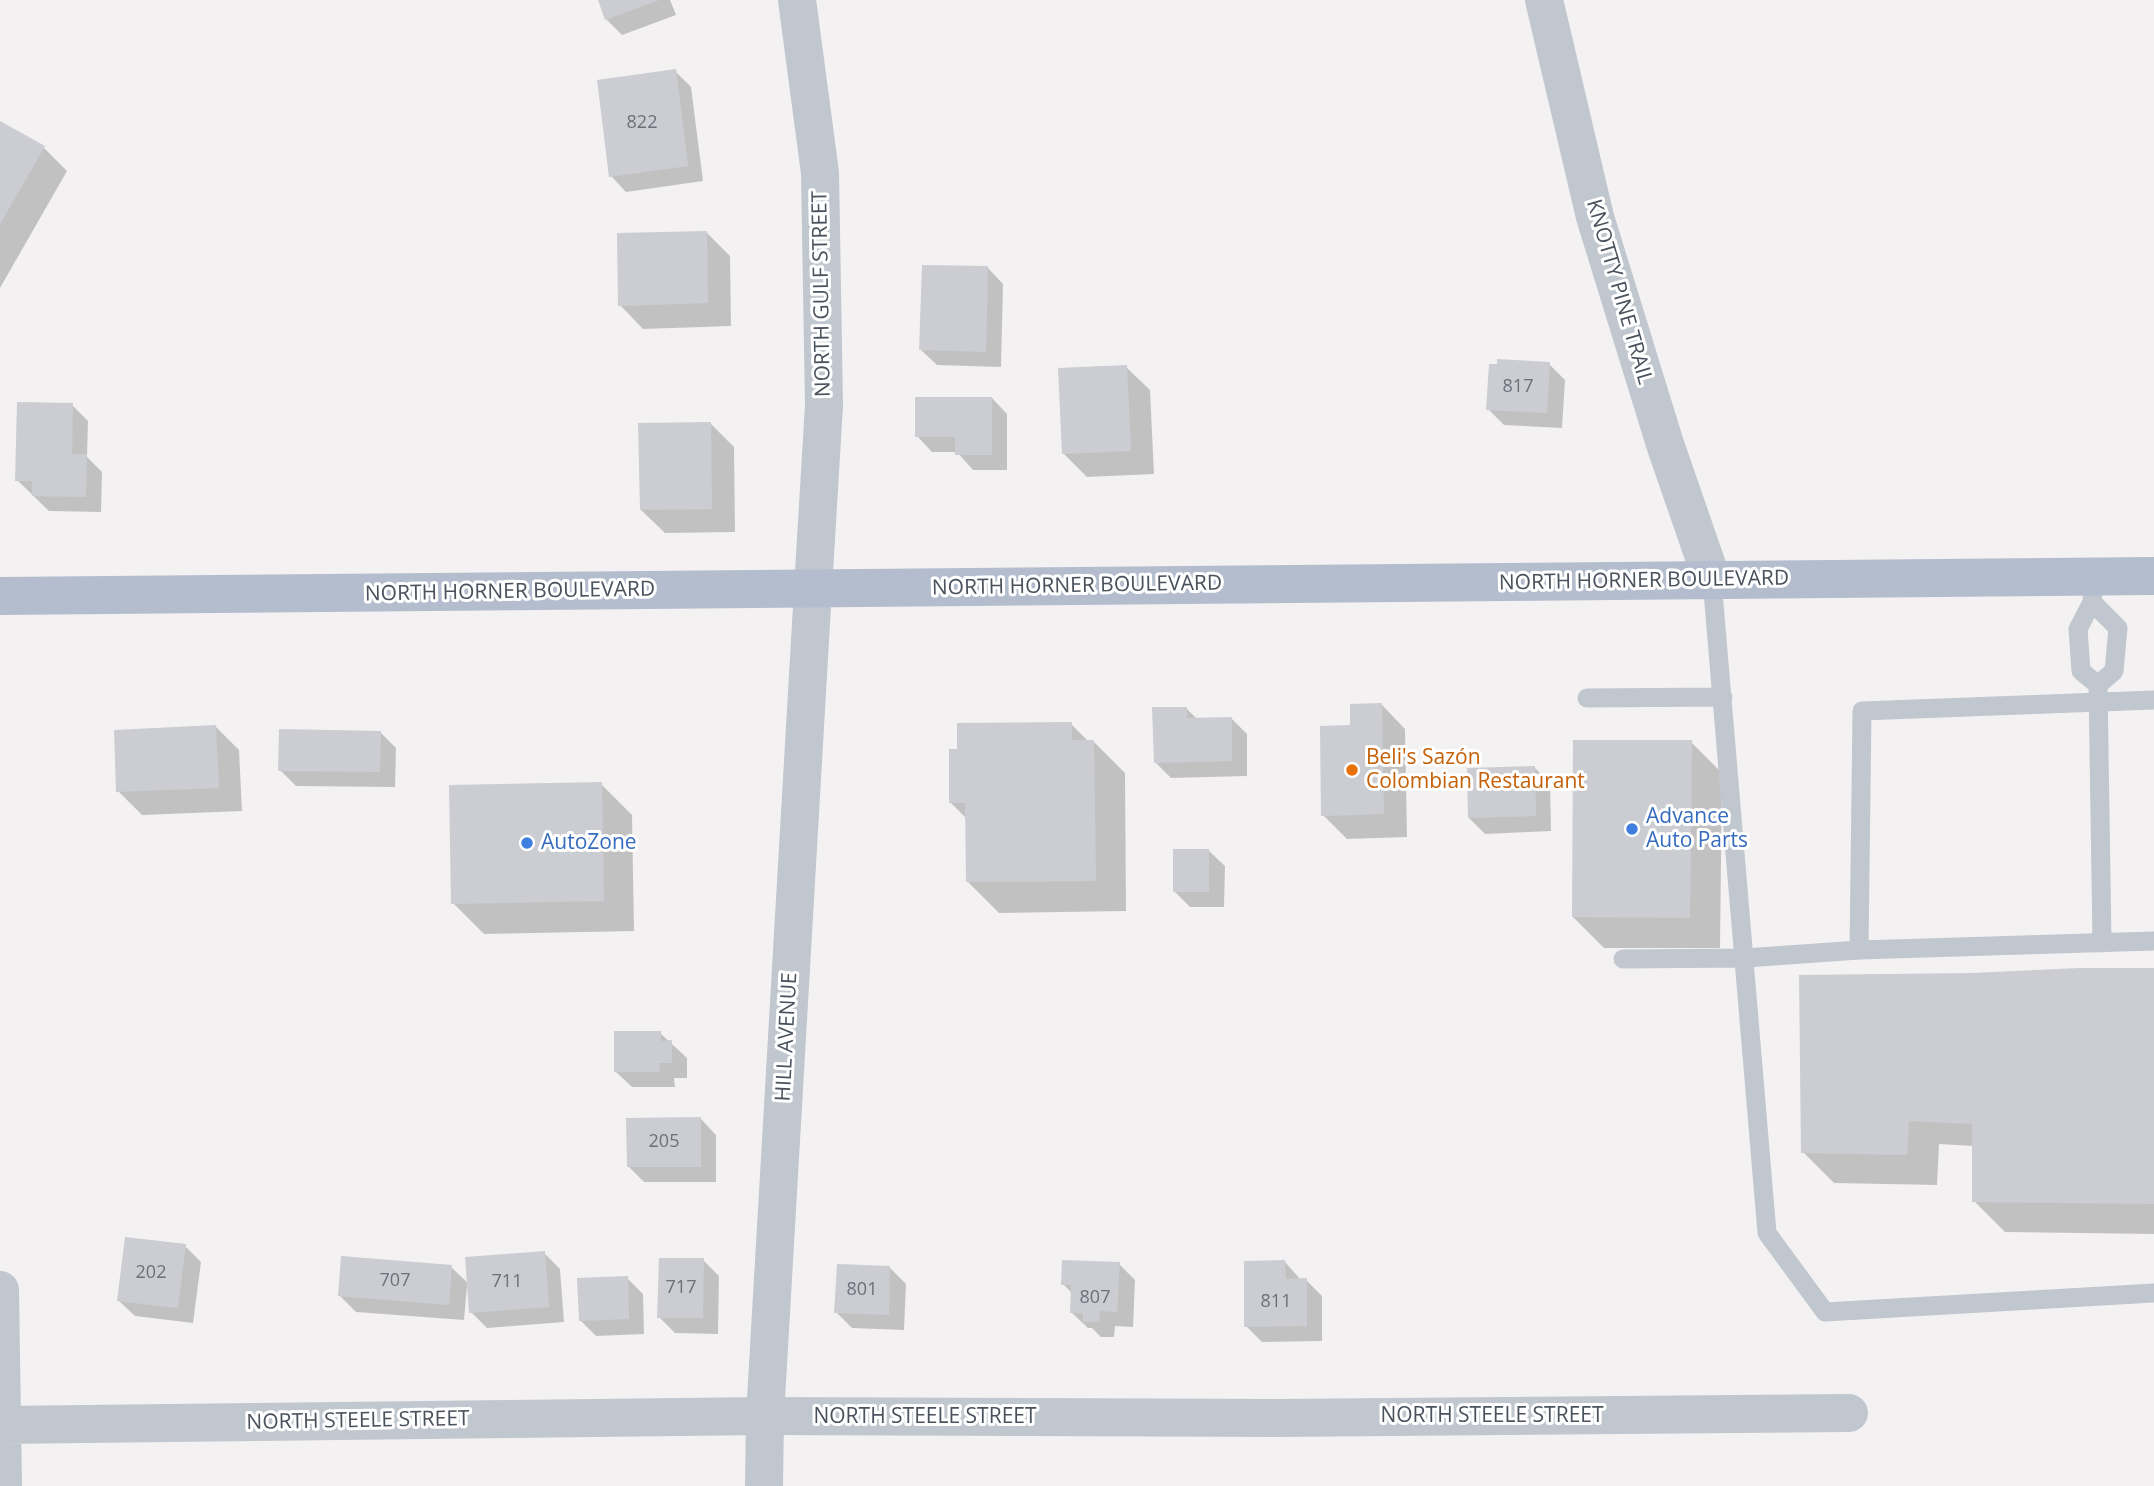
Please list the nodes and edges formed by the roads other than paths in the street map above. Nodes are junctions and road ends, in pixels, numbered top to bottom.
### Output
1 (797, 0) edge
2 (1544, 0) edge
3 (2154, 576) edge
4 (1712, 580) junction
5 (813, 589) junction
6 (2093, 589) junction
7 (0, 596) edge
8 (2098, 694) junction
9 (1723, 697) junction
10 (1587, 698) dead end
11 (2154, 700) edge
12 (2154, 942) edge
13 (2102, 943) junction
14 (1859, 950) junction
15 (1745, 958) junction
16 (1623, 959) dead end
17 (0, 1290) edge
18 (2154, 1293) edge
19 (1849, 1413) dead end
20 (765, 1416) junction
21 (1, 1425) edge
22 (3, 1486) edge
23 (764, 1486) edge

1 - 5 street, NORTH GULF STREET
2 - 4 street, KNOTTY PINE TRAIL
3 - 6 main road, NORTH HORNER BOULEVARD
4 - 5 main road, NORTH HORNER BOULEVARD
4 - 6 main road, NORTH HORNER BOULEVARD
4 - 9 lane
5 - 7 main road, NORTH HORNER BOULEVARD
5 - 20 street, HILL AVENUE
6 - 8 lane
6 - 8 lane
8 - 11 lane
8 - 13 lane
8 - 14 lane
9 - 10 lane
9 - 15 lane
12 - 13 lane
13 - 14 lane
14 - 15 lane
15 - 16 lane
15 - 18 lane
17 - 21 street
19 - 20 street, NORTH STEELE STREET
20 - 21 street, NORTH STEELE STREET
20 - 23 street, HILL AVENUE
21 - 22 street

